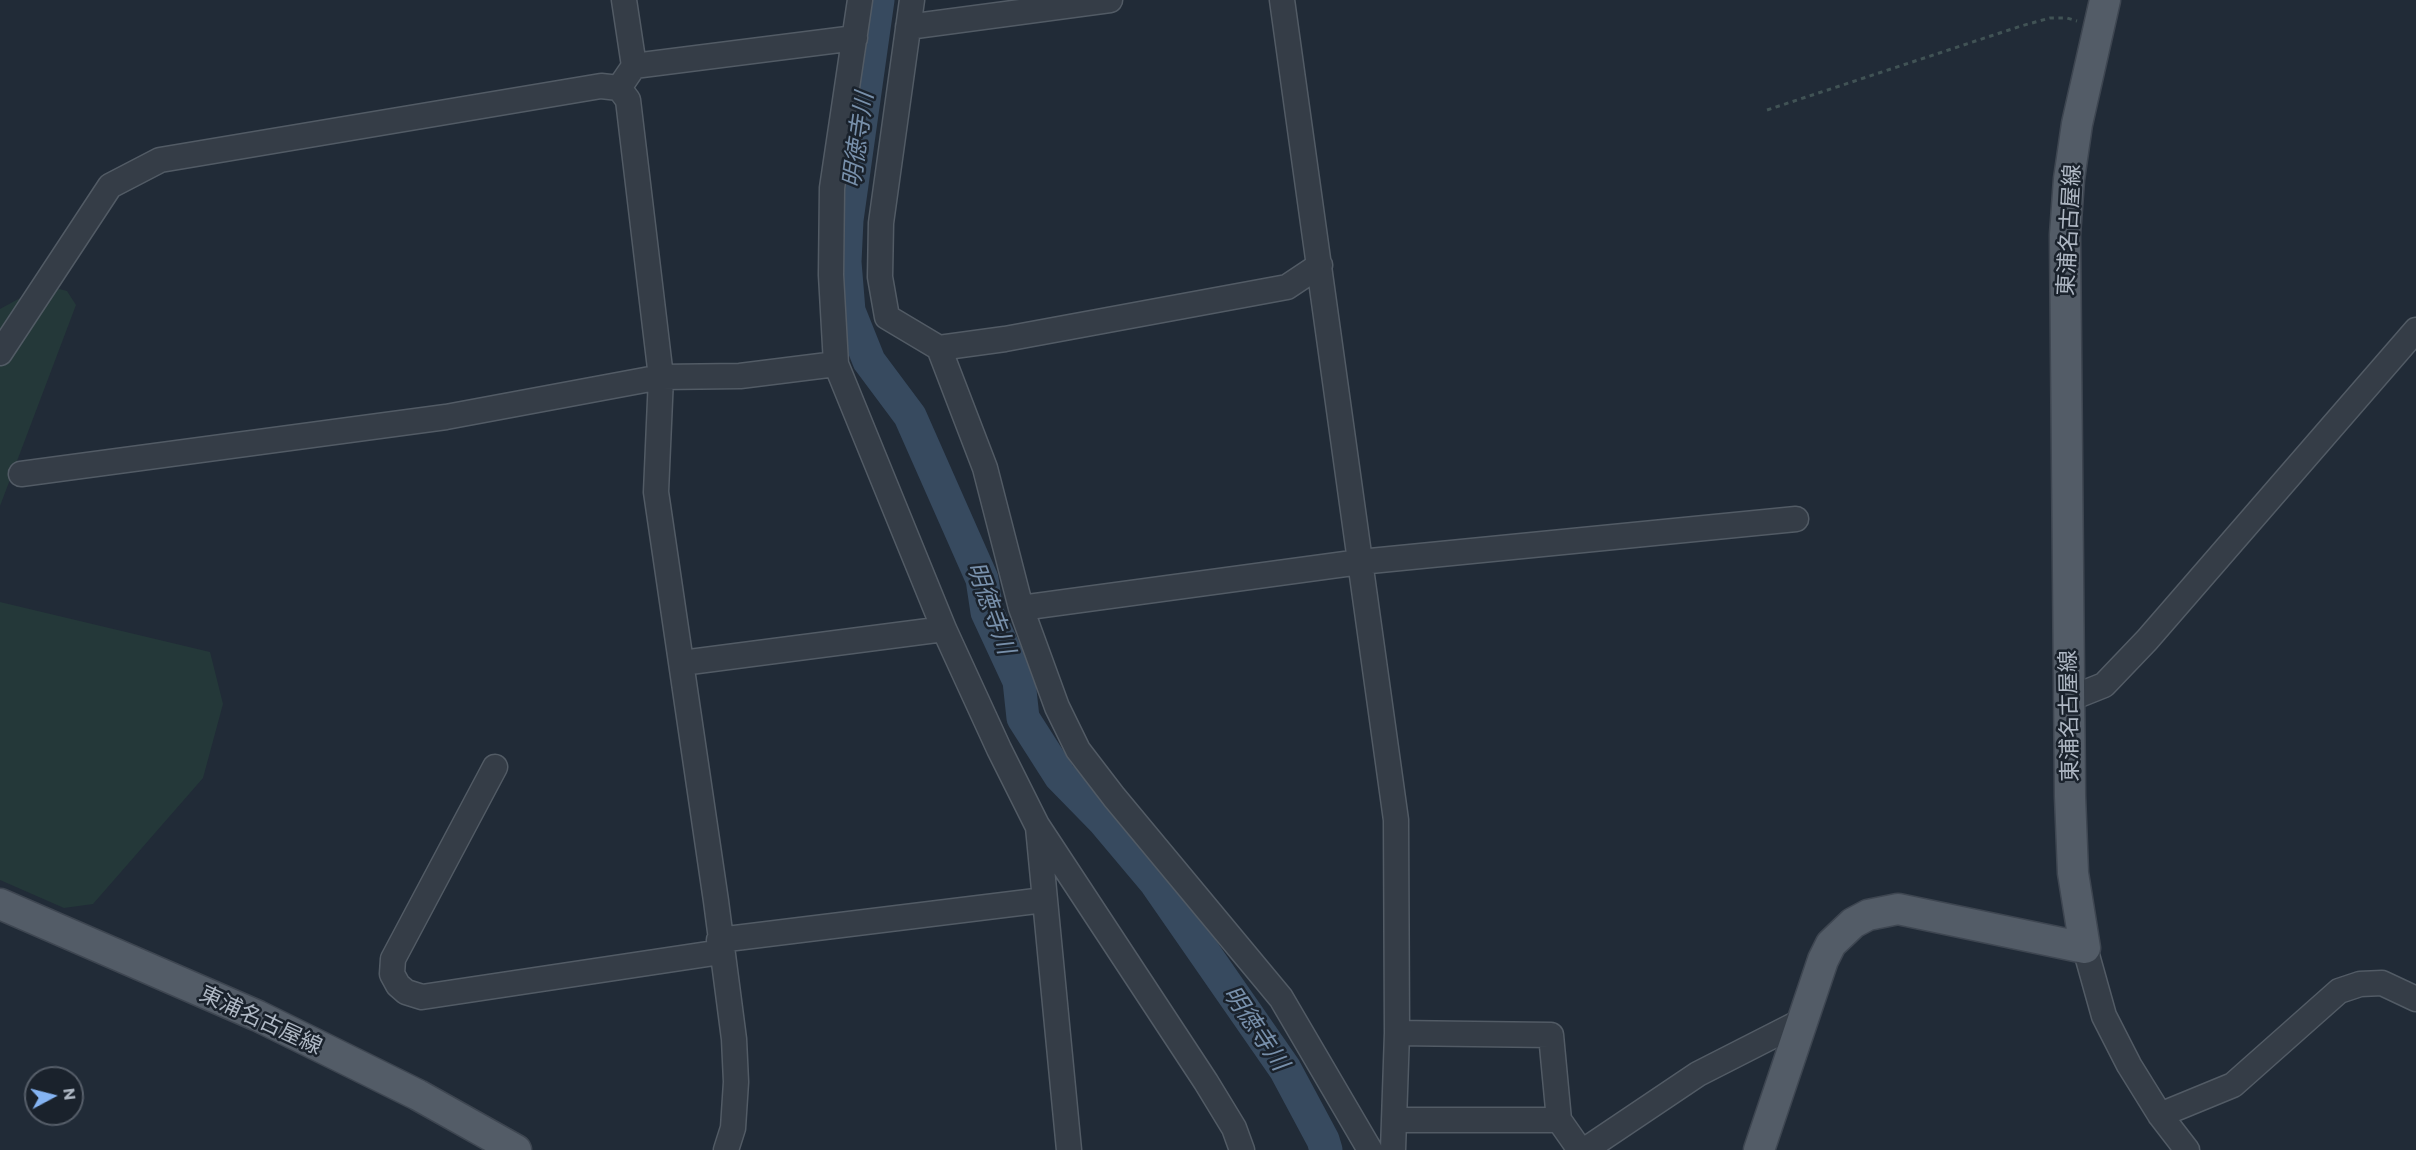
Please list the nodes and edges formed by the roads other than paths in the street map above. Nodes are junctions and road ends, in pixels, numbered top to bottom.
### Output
1 (624, 0) edge
2 (860, 0) edge
3 (912, 0) edge
4 (1110, 0) edge
5 (1282, 0) edge
6 (2105, 0) edge
7 (908, 27) junction
8 (855, 38) junction
9 (634, 66) junction
10 (620, 88) junction
11 (1320, 265) junction
12 (2416, 330) edge
13 (939, 348) junction
14 (0, 353) edge
15 (836, 364) junction
16 (661, 377) junction
17 (21, 474) dead end
18 (1796, 519) dead end
19 (1360, 562) junction
20 (1021, 608) junction
21 (944, 629) junction
22 (682, 663) junction
23 (2069, 699) junction
24 (495, 767) dead end
25 (1037, 825) junction
26 (1044, 900) junction
27 (0, 904) edge
28 (720, 946) junction
29 (2085, 948) junction
30 (2416, 999) edge
31 (1802, 1021) junction
32 (1397, 1032) junction
33 (1755, 1043) junction
34 (1789, 1063) junction
35 (2160, 1115) junction
36 (1394, 1120) junction
37 (1559, 1120) junction
38 (516, 1150) edge
39 (726, 1150) edge
40 (1069, 1150) edge
41 (1242, 1150) edge
42 (1370, 1150) edge
43 (1393, 1150) edge
44 (1580, 1150) edge
45 (1585, 1150) edge
46 (1759, 1150) edge
47 (2187, 1150) edge

1 - 9 street
2 - 8 street
3 - 7 street
4 - 7 street
5 - 11 street
6 - 23 main road, 東浦名古屋線
7 - 13 street
8 - 9 street
8 - 15 street
9 - 10 street
10 - 14 street
10 - 16 street
11 - 13 street
11 - 19 street
12 - 23 street
13 - 20 street
15 - 16 street
15 - 21 street
16 - 17 street
16 - 22 street
18 - 19 street
19 - 20 street
19 - 32 street
20 - 42 street
21 - 22 street
21 - 25 street
22 - 28 street
23 - 29 main road, 東浦名古屋線
24 - 28 street
25 - 26 street
25 - 41 street
26 - 28 street
26 - 40 street
27 - 38 main road, 東浦名古屋線
28 - 39 street
29 - 31 main road
29 - 35 street
30 - 35 street
31 - 33 street
31 - 34 main road
32 - 36 street
32 - 37 street
33 - 34 street
33 - 45 street
34 - 46 main road
35 - 47 street
36 - 37 street
36 - 43 street
37 - 44 street

